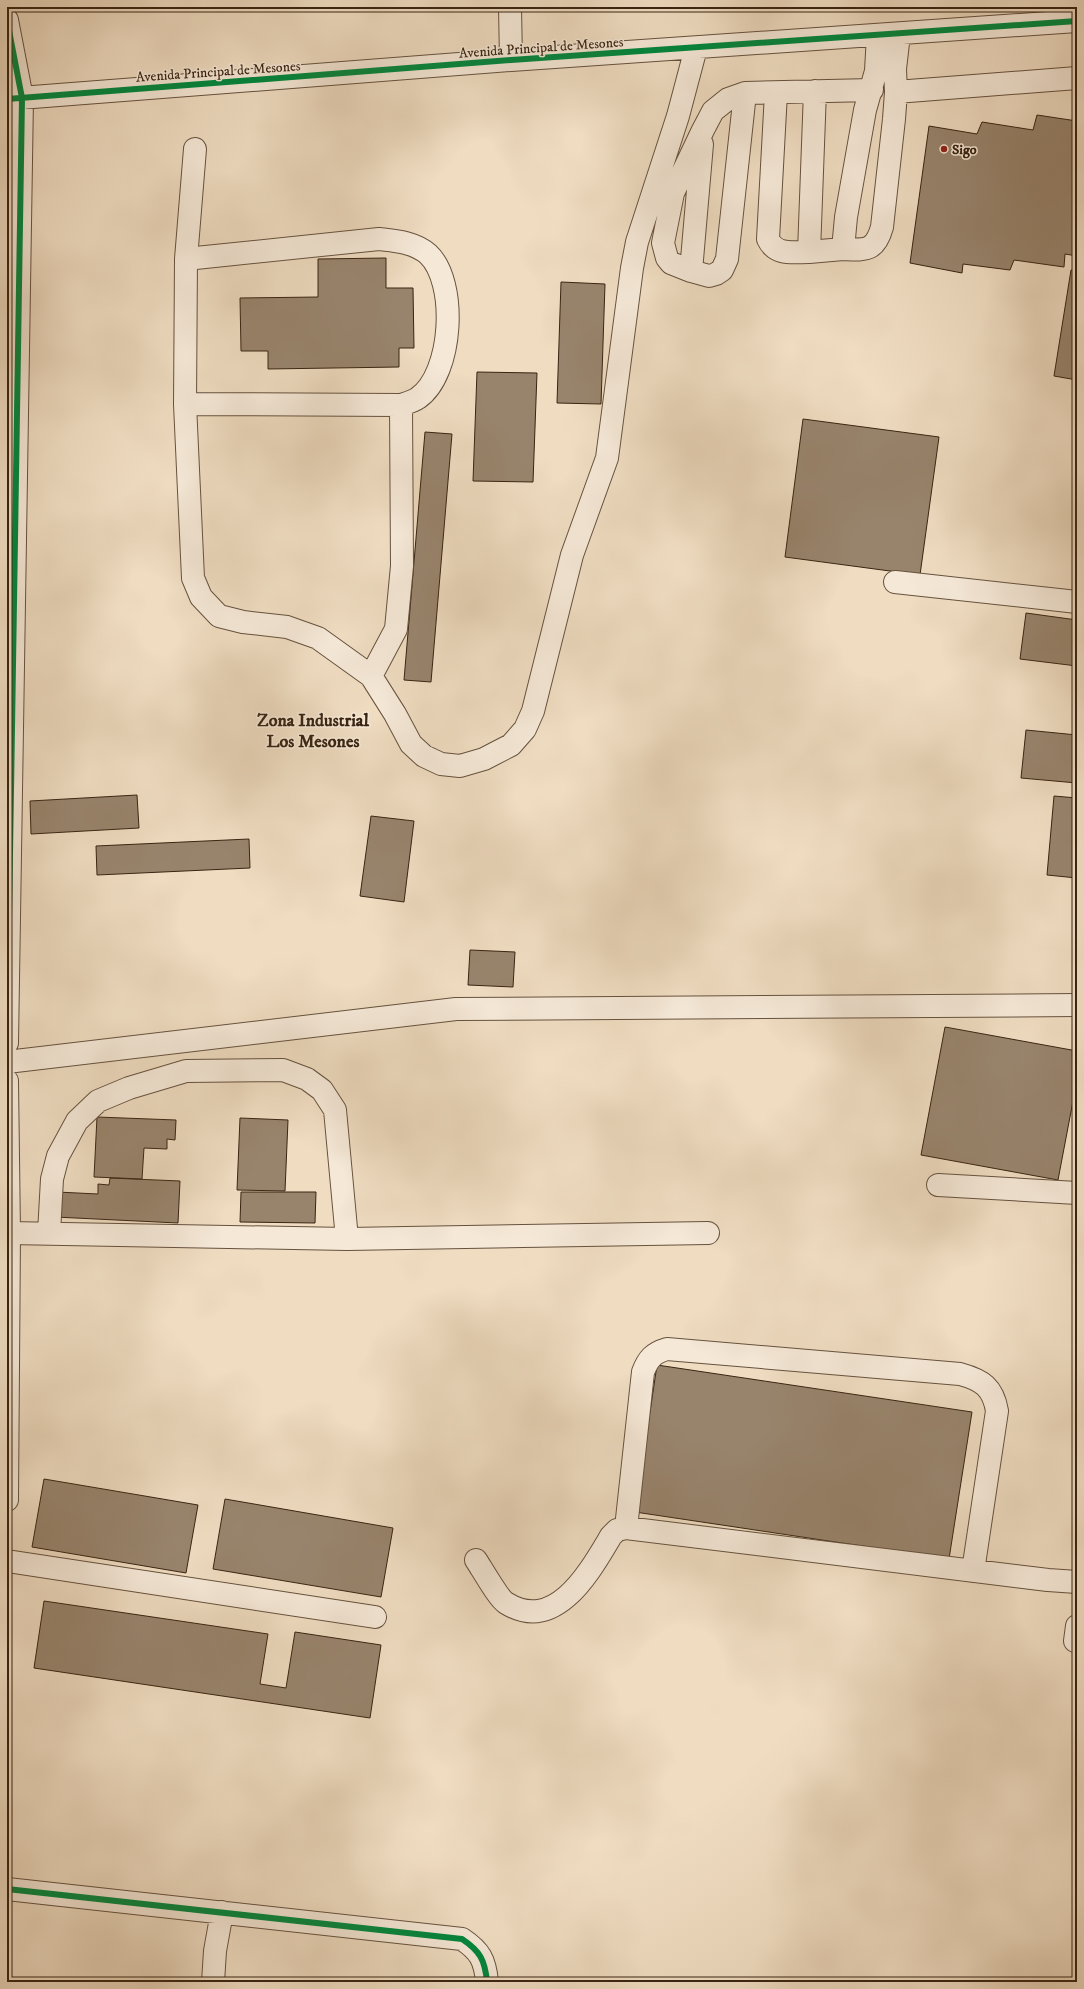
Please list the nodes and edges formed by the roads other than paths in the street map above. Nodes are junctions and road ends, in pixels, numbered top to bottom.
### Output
1 (510, 7) edge
2 (7, 20) edge
3 (1077, 21) edge
4 (888, 34) junction
5 (696, 48) junction
6 (511, 60) junction
7 (1077, 78) edge
8 (872, 90) junction
9 (815, 92) junction
10 (896, 92) junction
11 (745, 93) junction
12 (776, 93) junction
13 (14, 99) edge
14 (703, 130) junction
15 (195, 149) dead end
16 (842, 249) junction
17 (809, 252) junction
18 (186, 259) junction
19 (691, 271) junction
20 (185, 404) junction
21 (401, 405) junction
22 (895, 582) dead end
23 (1077, 602) edge
24 (371, 676) junction
25 (1077, 1005) edge
26 (7, 1043) edge
27 (7, 1062) edge
28 (7, 1081) edge
29 (938, 1185) dead end
30 (1077, 1193) edge
31 (9, 1233) junction
32 (708, 1233) dead end
33 (49, 1234) junction
34 (347, 1239) junction
35 (7, 1500) edge
36 (626, 1528) junction
37 (476, 1560) dead end
38 (7, 1561) edge
39 (973, 1571) junction
40 (1077, 1582) edge
41 (375, 1617) dead end
42 (7, 1889) edge
43 (222, 1912) junction
44 (213, 1982) edge
45 (487, 1982) edge

1 - 6 street
2 - 13 street
3 - 4 street, Avenida Principal de Mesones
4 - 5 street, Avenida Principal de Mesones
4 - 8 street
4 - 10 street
5 - 6 street, Avenida Principal de Mesones
5 - 24 street
6 - 13 street, Avenida Principal de Mesones
7 - 10 street
8 - 9 street
8 - 16 street
9 - 12 street
9 - 17 street
10 - 16 street
11 - 12 street
11 - 14 street
11 - 19 street
12 - 17 street
13 - 26 street
14 - 19 street
14 - 19 street
15 - 18 street
16 - 17 street
18 - 20 street
18 - 21 street
20 - 21 street
20 - 24 street
21 - 24 street
22 - 23 street
25 - 27 street
28 - 31 street
29 - 30 street
31 - 33 street
31 - 35 street
32 - 34 street
33 - 34 street
33 - 34 street
36 - 37 street
36 - 39 street
36 - 39 street
38 - 41 street
39 - 40 street
42 - 43 street
43 - 44 street
43 - 45 street

